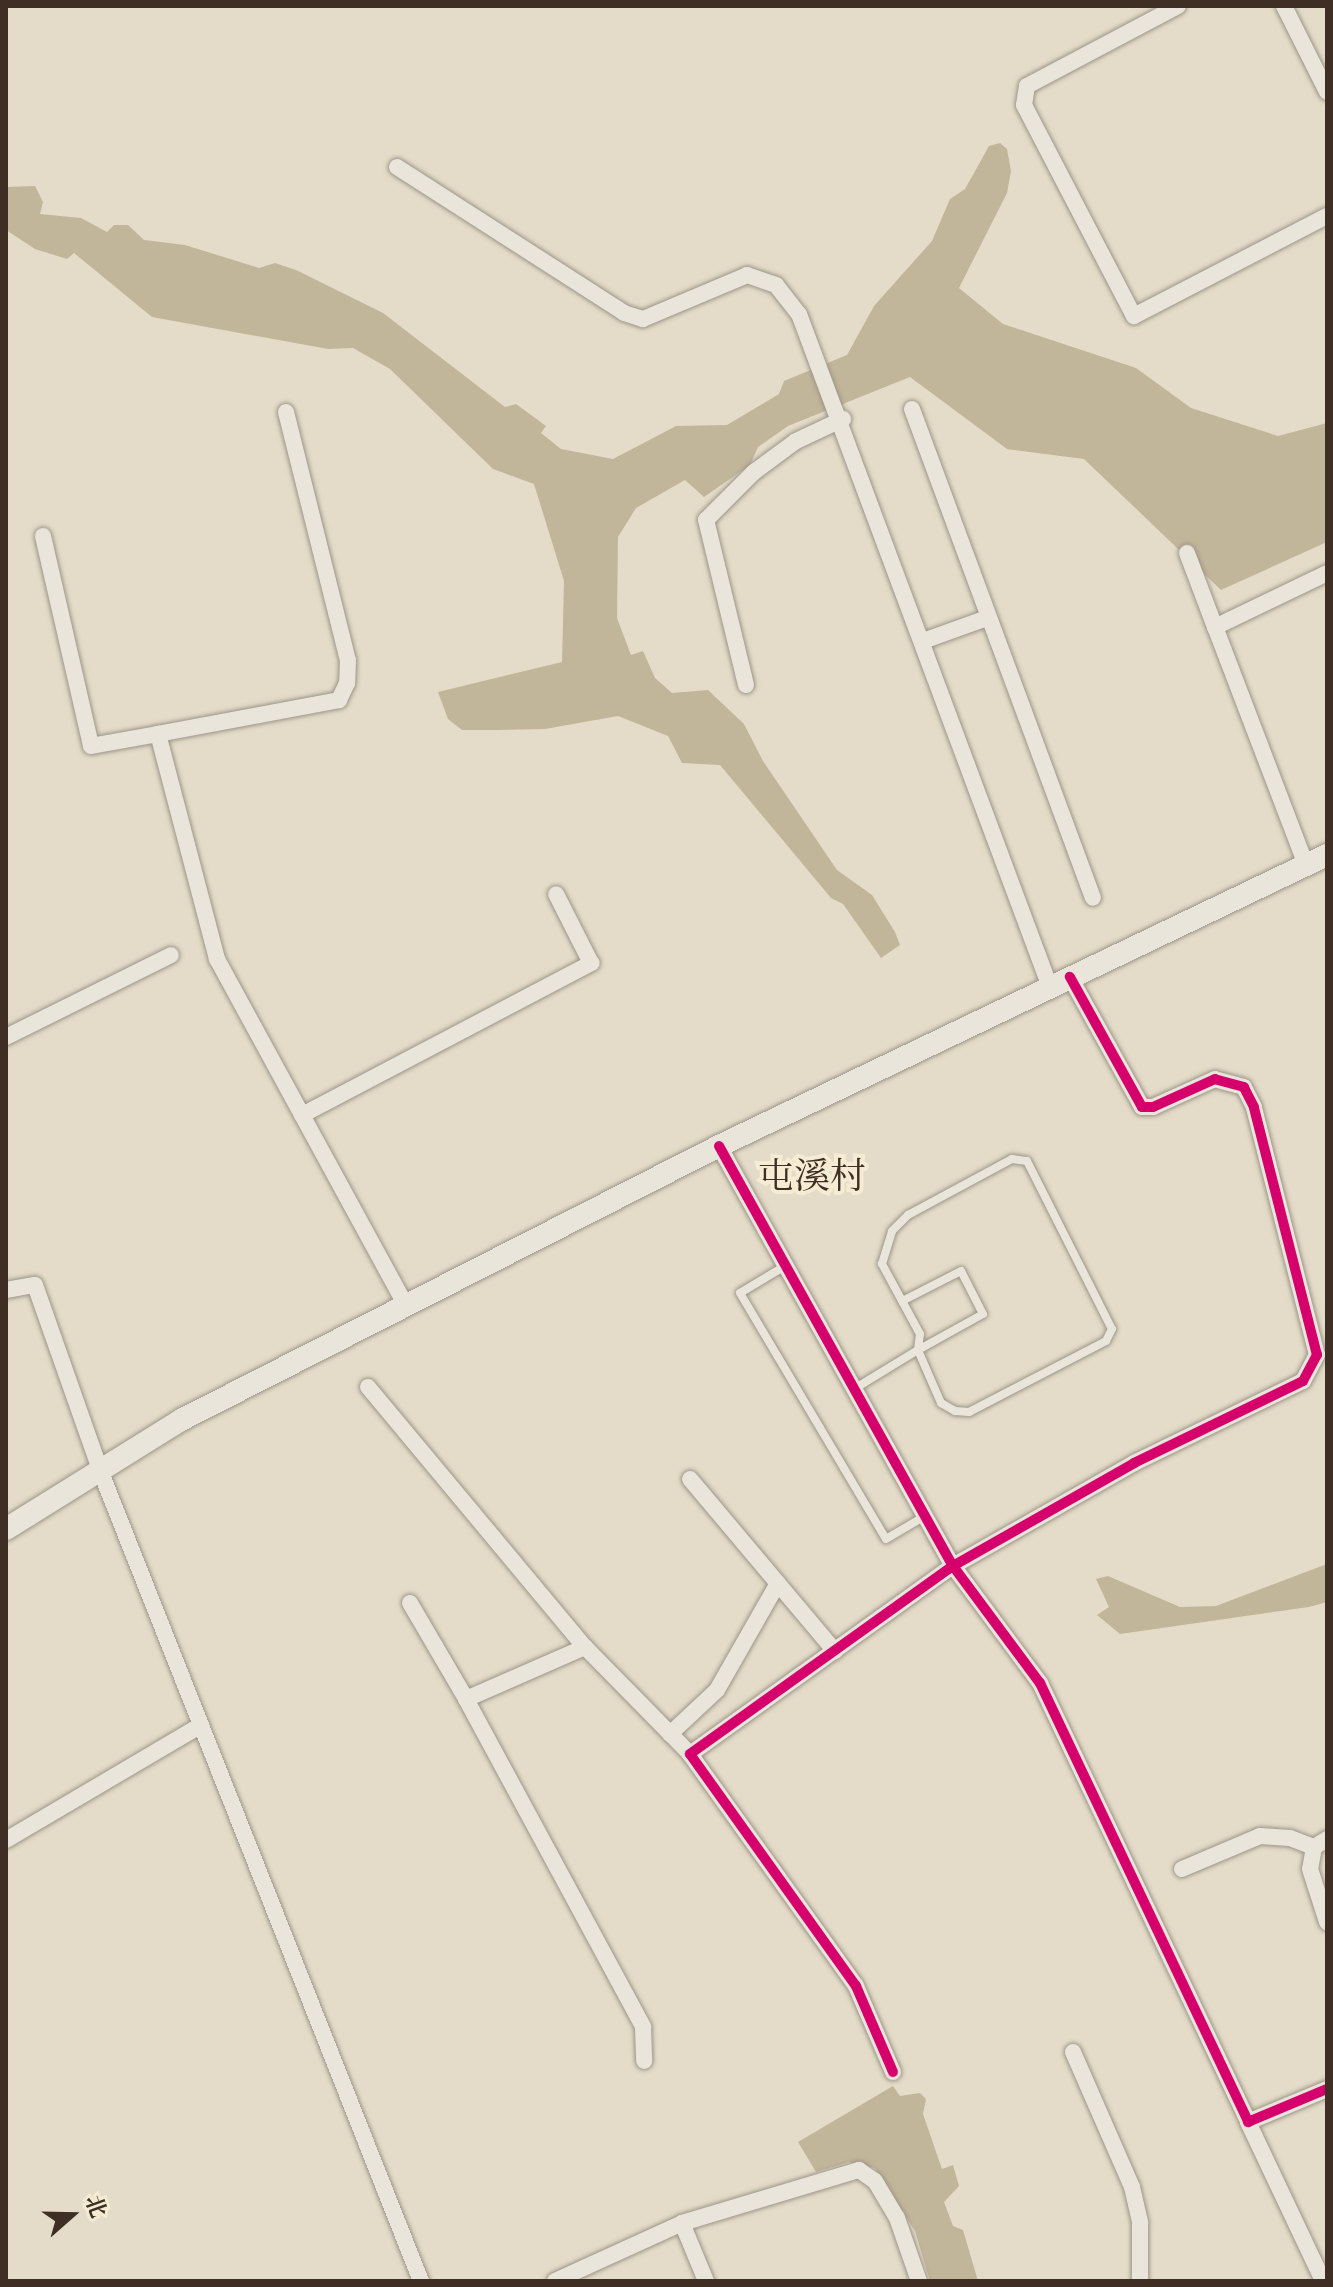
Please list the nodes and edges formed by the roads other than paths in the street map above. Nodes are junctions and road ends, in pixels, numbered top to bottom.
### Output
1 (1178, 6) edge
2 (1284, 6) edge
3 (1327, 92) edge
4 (397, 167) dead end
5 (1327, 216) edge
6 (912, 409) dead end
7 (286, 412) dead end
8 (840, 414) junction
9 (43, 536) dead end
10 (1187, 553) dead end
11 (1327, 573) edge
12 (987, 618) junction
13 (1215, 627) junction
14 (923, 641) junction
15 (746, 685) dead end
16 (158, 734) junction
17 (1327, 855) edge
18 (1306, 865) junction
19 (556, 894) dead end
20 (1093, 898) dead end
21 (171, 955) dead end
22 (1070, 977) junction
23 (1050, 987) junction
24 (6, 1037) edge
25 (302, 1115) junction
26 (719, 1146) junction
27 (786, 1266) junction
28 (6, 1290) edge
29 (902, 1301) junction
30 (406, 1306) junction
31 (918, 1350) junction
32 (368, 1387) dead end
33 (854, 1389) junction
34 (100, 1470) junction
35 (690, 1479) dead end
36 (925, 1516) junction
37 (6, 1529) edge
38 (953, 1566) junction
39 (778, 1583) junction
40 (410, 1603) dead end
41 (585, 1647) junction
42 (835, 1651) junction
43 (466, 1699) junction
44 (201, 1725) junction
45 (670, 1734) junction
46 (690, 1754) junction
47 (6, 1840) edge
48 (1320, 1843) edge
49 (1182, 1869) dead end
50 (1327, 1922) edge
51 (1073, 2052) dead end
52 (644, 2061) dead end
53 (893, 2072) dead end
54 (1327, 2089) edge
55 (1248, 2122) junction
56 (682, 2223) junction
57 (421, 2281) edge
58 (555, 2281) edge
59 (706, 2281) edge
60 (919, 2281) edge
61 (1140, 2281) edge
62 (1323, 2281) edge

1 - 5 street
2 - 3 street
4 - 8 street
6 - 12 street
7 - 16 street
8 - 14 street
8 - 15 street
9 - 16 street
10 - 13 street
11 - 13 street
12 - 14 street
12 - 20 street
13 - 18 street
14 - 23 street
16 - 25 street
17 - 18 main road
18 - 22 main road
19 - 25 street
21 - 24 street
22 - 23 main road
22 - 38 street
23 - 26 main road
25 - 30 street
26 - 27 street
26 - 30 main road
27 - 33 street
27 - 36 lane
28 - 34 street
29 - 31 lane
29 - 31 lane
29 - 31 lane
30 - 34 main road
31 - 33 lane
32 - 41 street
33 - 36 street
34 - 37 main road
34 - 44 street
35 - 39 street
36 - 38 street
38 - 42 street
38 - 55 street
39 - 42 street
39 - 45 street
40 - 43 street
41 - 43 street
41 - 45 street
42 - 46 street
43 - 52 street
44 - 47 street
44 - 57 street
45 - 46 street
46 - 53 street
48 - 49 street
48 - 50 street
51 - 61 street
54 - 55 street
55 - 62 street
56 - 58 street
56 - 59 street
56 - 60 street

